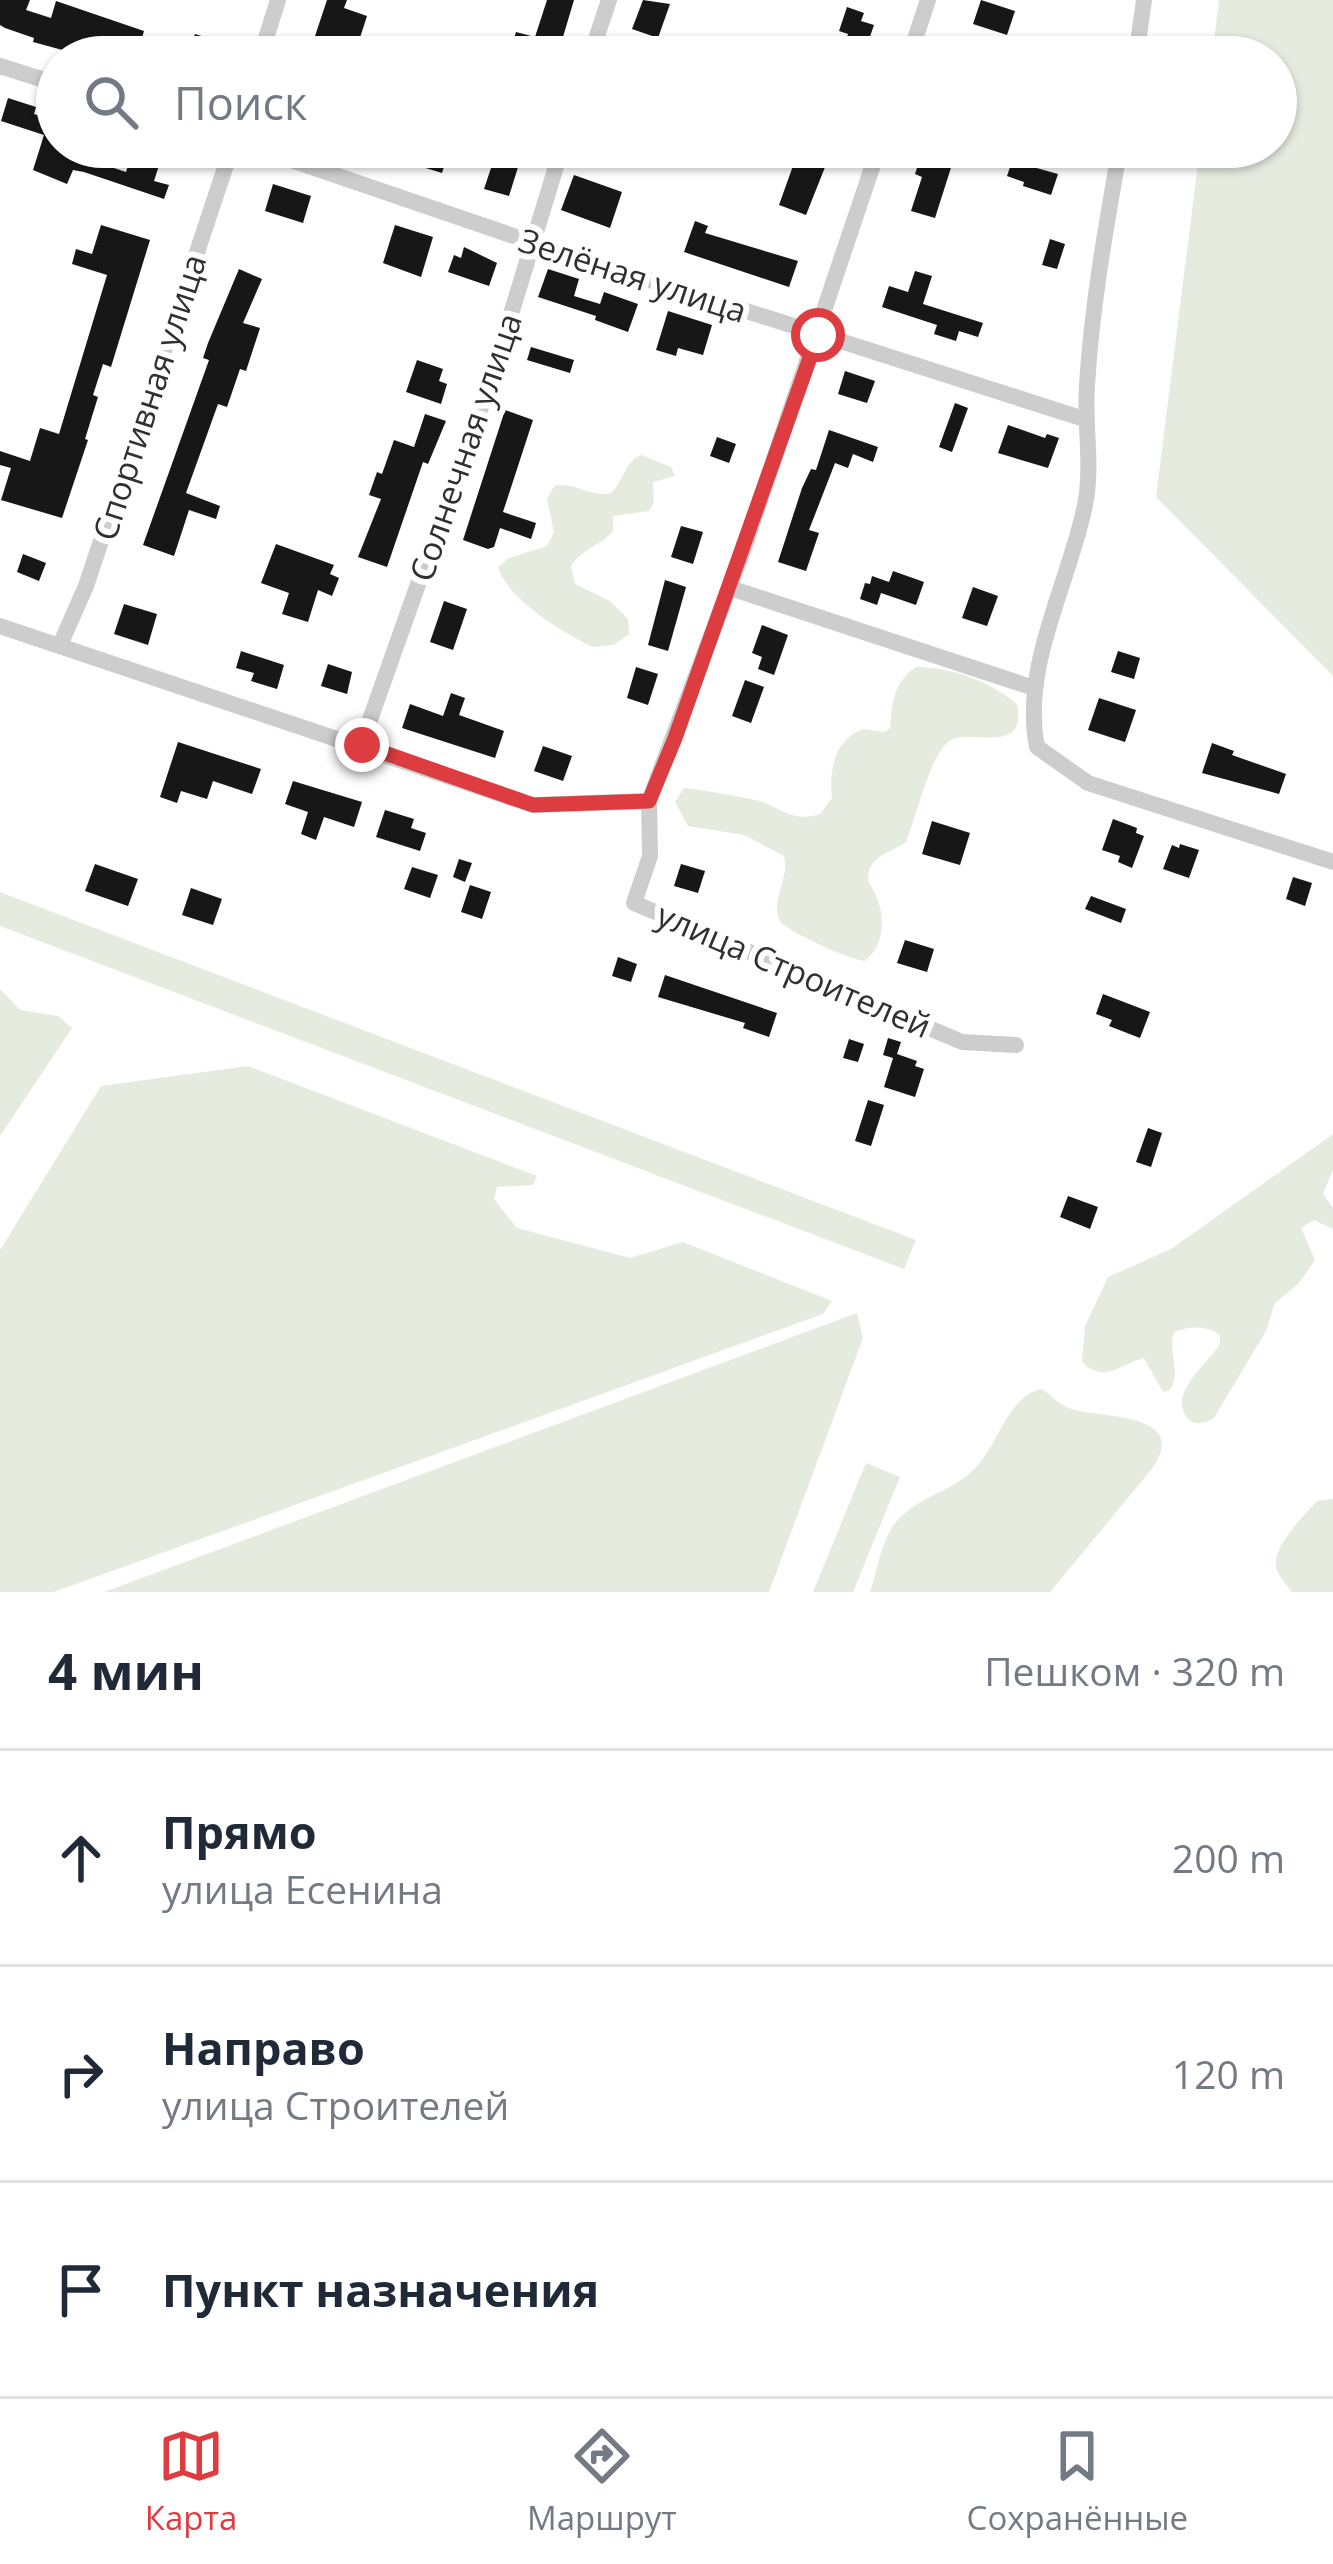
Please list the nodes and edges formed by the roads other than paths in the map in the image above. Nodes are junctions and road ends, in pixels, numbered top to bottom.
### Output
1 (278, 0) edge
2 (609, 0) edge
3 (928, 0) edge
4 (1144, 0) edge
5 (267, 36) edge
6 (597, 36) edge
7 (916, 36) edge
8 (1139, 36) edge
9 (0, 66) edge
10 (36, 77) edge
11 (225, 168) edge
12 (314, 168) edge
13 (555, 168) edge
14 (871, 168) edge
15 (1116, 168) edge
16 (531, 242) junction
17 (818, 335) junction
18 (1084, 419) junction
19 (730, 588) junction
20 (0, 626) edge
21 (60, 645) junction
22 (1034, 688) junction
23 (362, 745) junction
24 (649, 801) junction
25 (1333, 862) edge
26 (1016, 1045) dead end

1 - 5 street
2 - 6 street
3 - 7 street
4 - 8 street
9 - 10 street
11 - 21 street, Спортивная улица
12 - 16 street, Зелёная улица
13 - 16 street, Солнечная улица
14 - 17 street
15 - 18 street
16 - 17 street, Зелёная улица
16 - 23 street, Солнечная улица
17 - 18 street, Зелёная улица
17 - 19 street
18 - 22 street
19 - 22 street
19 - 24 street
20 - 21 street
21 - 23 street
22 - 25 street
23 - 24 street
24 - 26 street, улица Строителей

